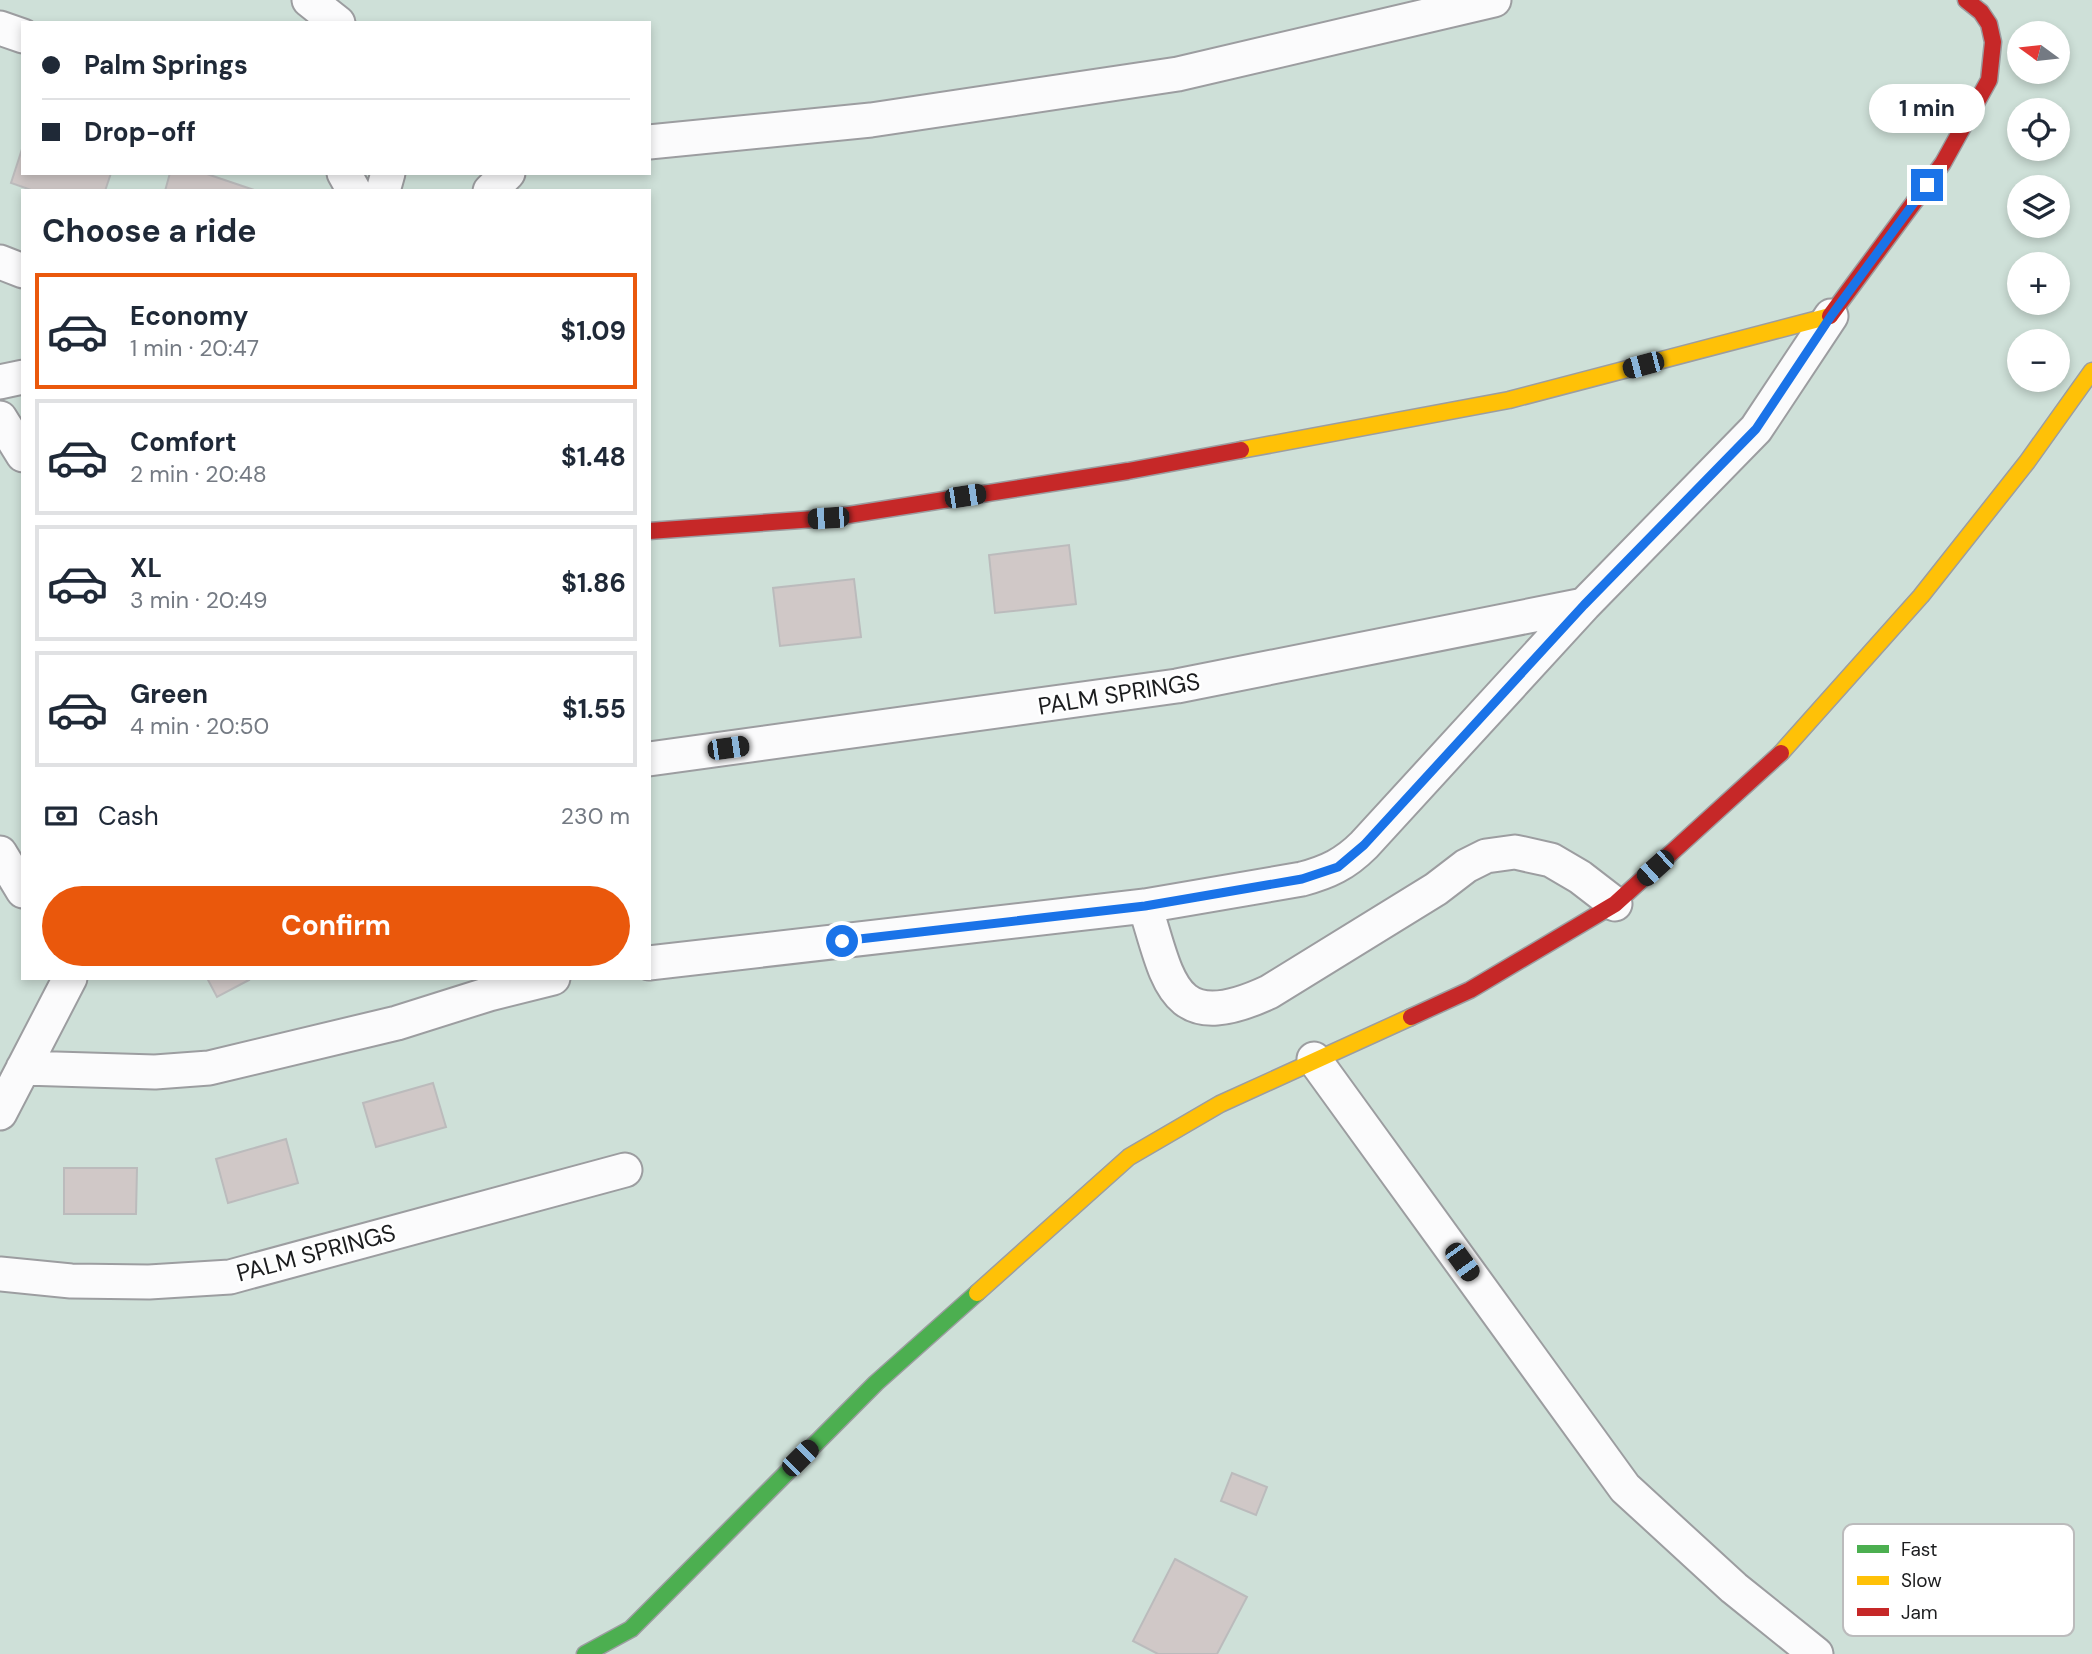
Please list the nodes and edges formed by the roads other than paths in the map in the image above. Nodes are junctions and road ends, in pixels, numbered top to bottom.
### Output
1 (309, 0) edge
2 (1494, 0) edge
3 (1966, 0) edge
4 (335, 21) edge
5 (0, 28) edge
6 (21, 35) edge
7 (651, 142) edge
8 (506, 175) edge
9 (492, 189) edge
10 (0, 262) edge
11 (21, 270) edge
12 (1831, 316) junction
13 (2092, 371) edge
14 (21, 378) edge
15 (0, 383) edge
16 (0, 418) edge
17 (21, 452) edge
18 (651, 531) edge
19 (1584, 605) junction
20 (651, 759) edge
21 (0, 853) edge
22 (21, 888) edge
23 (1615, 904) junction
24 (1145, 906) junction
25 (651, 963) edge
26 (69, 980) edge
27 (545, 980) edge
28 (1314, 1059) junction
29 (23, 1068) junction
30 (0, 1113) edge
31 (625, 1170) dead end
32 (0, 1274) edge
33 (585, 1654) edge
34 (1816, 1654) edge

1 - 4 street
2 - 7 street
3 - 12 street
5 - 6 street
8 - 9 street
10 - 11 street
12 - 18 street
12 - 19 street
13 - 23 street
14 - 15 street
16 - 17 street
19 - 20 street, PALM SPRINGS
19 - 24 street
21 - 22 street
23 - 24 street
23 - 28 street
24 - 25 street
26 - 29 street
27 - 29 street
28 - 33 street
28 - 34 street
29 - 30 street
31 - 32 street, PALM SPRINGS

